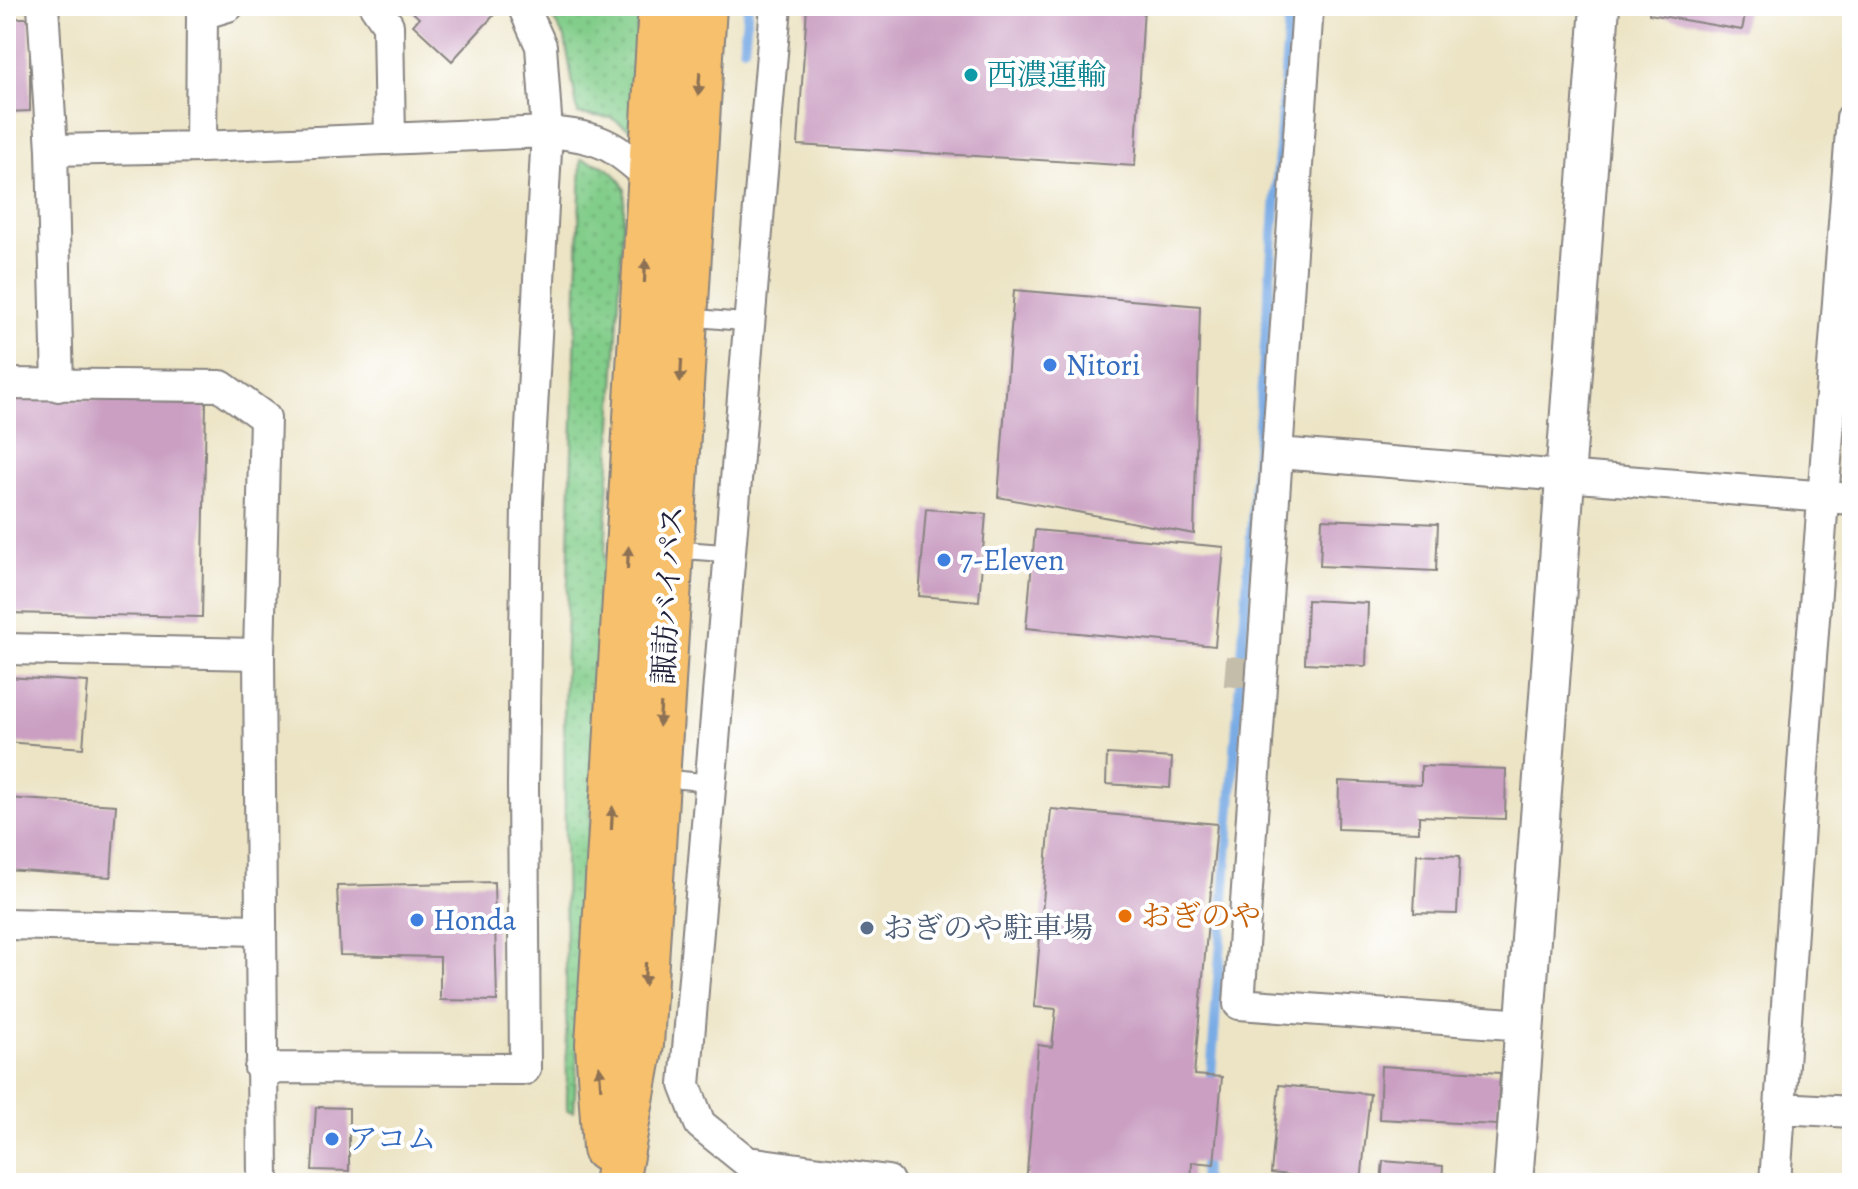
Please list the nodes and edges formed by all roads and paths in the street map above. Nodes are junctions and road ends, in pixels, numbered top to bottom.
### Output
1 (43, 6) edge
2 (228, 6) edge
3 (375, 6) edge
4 (523, 6) edge
5 (661, 6) edge
6 (704, 6) edge
7 (776, 6) edge
8 (1308, 6) edge
9 (1600, 6) edge
10 (1852, 118) edge
11 (547, 132) junction
12 (390, 139) junction
13 (201, 147) junction
14 (52, 150) junction
15 (651, 179) junction
16 (1846, 280) edge
17 (684, 317) junction
18 (755, 323) junction
19 (6, 384) edge
20 (58, 386) junction
21 (1278, 453) junction
22 (1567, 478) junction
23 (1838, 498) edge
24 (670, 549) junction
25 (735, 554) junction
26 (6, 649) edge
27 (259, 654) junction
28 (656, 778) junction
29 (716, 783) junction
30 (6, 924) edge
31 (259, 930) junction
32 (1525, 1025) junction
33 (260, 1068) junction
34 (1781, 1108) junction
35 (1852, 1112) edge
36 (888, 1181) edge
37 (263, 1183) edge
38 (607, 1183) edge
39 (616, 1183) edge
40 (1513, 1183) edge
41 (1775, 1183) edge

1 - 14 street
2 - 13 street
3 - 12 street
4 - 11 street
5 - 15 highway, 諏訪バイパス
6 -> 17 highway, 諏訪バイパス
7 - 18 street
8 - 21 street
9 - 22 street
10 - 16 street
11 - 12 street
11 - 15 street
11 - 33 street
12 - 13 street
13 - 14 street
14 - 20 street
38 -> 15 highway, 諏訪バイパス
16 - 23 street
17 - 18 lane
17 -> 24 highway, 諏訪バイパス
18 - 25 street
19 - 20 street
20 - 27 street
21 - 22 street
21 - 32 street
22 - 23 street
22 - 32 street
23 - 34 street
24 - 25 lane
24 -> 28 highway, 諏訪バイパス
25 - 29 street
26 - 27 street
27 - 31 street
28 - 29 lane
28 -> 39 highway, 諏訪バイパス
29 - 36 street
30 - 31 street
31 - 33 street
32 - 40 street
33 - 37 street
34 - 35 street
34 - 41 street

